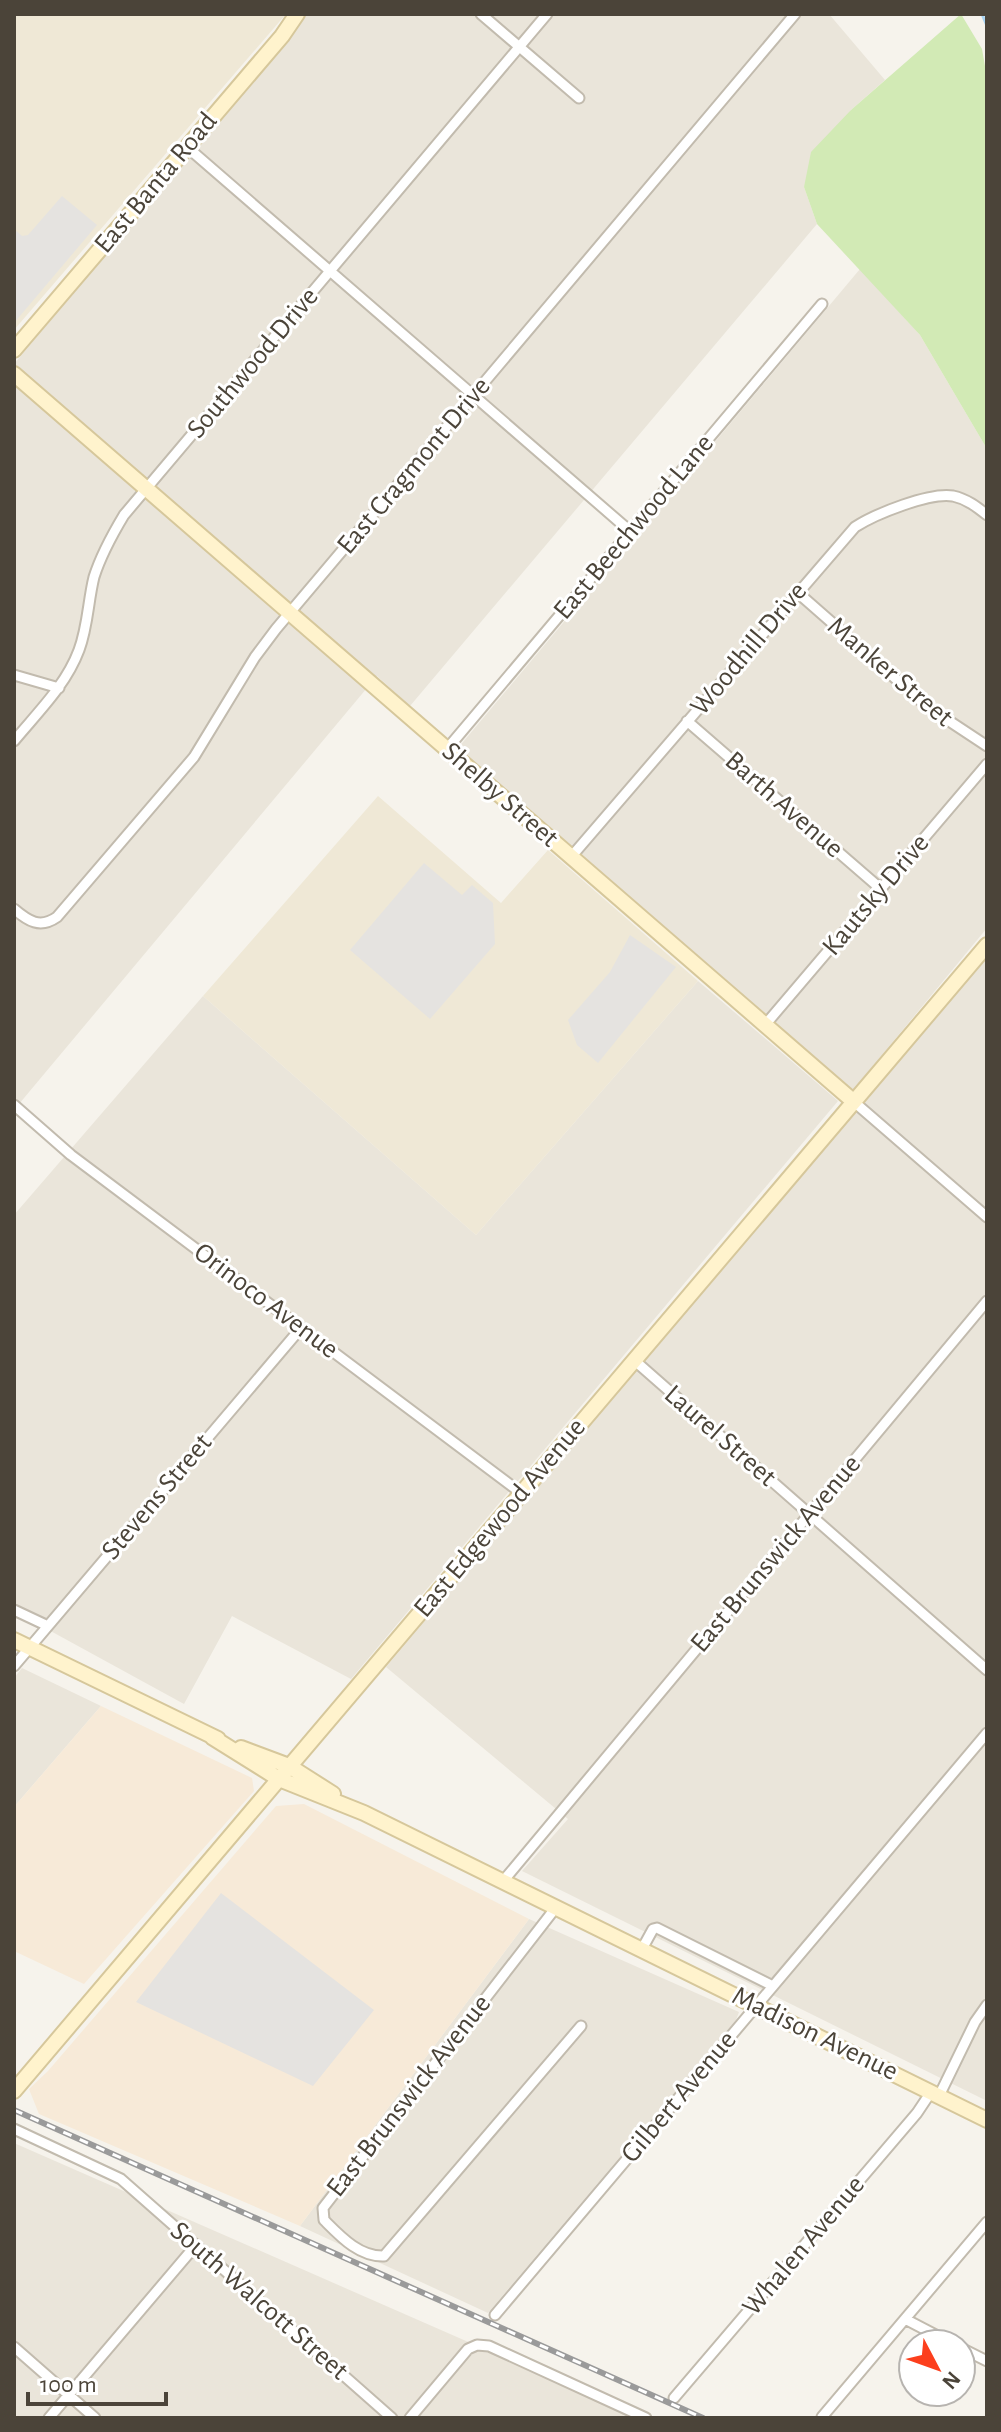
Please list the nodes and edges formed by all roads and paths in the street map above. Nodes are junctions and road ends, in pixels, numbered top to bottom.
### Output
1 (297, 14) edge
2 (481, 14) edge
3 (547, 14) edge
4 (795, 14) edge
5 (519, 47) junction
6 (579, 98) dead end
7 (187, 147) junction
8 (330, 271) junction
9 (822, 304) dead end
10 (14, 350) edge
11 (14, 374) edge
12 (473, 395) junction
13 (147, 488) junction
14 (987, 515) edge
15 (631, 532) junction
16 (797, 592) junction
17 (291, 612) junction
18 (14, 675) edge
19 (59, 688) junction
20 (687, 721) junction
21 (14, 741) edge
22 (987, 746) edge
23 (447, 749) junction
24 (987, 764) edge
25 (571, 857) junction
26 (881, 889) junction
27 (14, 909) edge
28 (987, 945) edge
29 (765, 1025) junction
30 (853, 1101) junction
31 (14, 1105) edge
32 (987, 1217) edge
33 (987, 1301) edge
34 (301, 1328) junction
35 (634, 1360) junction
36 (521, 1493) junction
37 (810, 1515) junction
38 (14, 1610) edge
39 (48, 1626) junction
40 (14, 1640) edge
41 (30, 1648) junction
42 (14, 1666) edge
43 (987, 1670) edge
44 (987, 1733) edge
45 (212, 1737) junction
46 (289, 1766) junction
47 (279, 1779) junction
48 (364, 1813) junction
49 (504, 1880) junction
50 (557, 1906) junction
51 (642, 1949) junction
52 (773, 1986) junction
53 (757, 2005) junction
54 (987, 2005) edge
55 (581, 2026) dead end
56 (14, 2091) edge
57 (935, 2094) junction
58 (987, 2120) edge
59 (14, 2129) edge
60 (987, 2222) edge
61 (196, 2245) junction
62 (495, 2315) dead end
63 (905, 2319) junction
64 (922, 2328) edge
65 (14, 2347) edge
66 (69, 2395) junction
67 (674, 2398) dead end
68 (822, 2417) edge
69 (49, 2418) edge
70 (95, 2418) edge
71 (392, 2418) edge
72 (410, 2418) edge
73 (646, 2418) edge

1 - 7 main road, East Banta Road
2 - 5 street
3 - 5 street, Southwood Drive
4 - 12 street, East Cragmont Drive
5 - 6 street
5 - 8 street, Southwood Drive
7 - 8 street
7 - 10 main road, East Banta Road
8 - 12 street
8 - 13 street, Southwood Drive
9 - 15 street, East Beechwood Lane
11 - 13 main road, Shelby Street
12 - 15 street
12 - 17 street, East Cragmont Drive
13 - 17 main road, Shelby Street
13 - 19 street, Southwood Drive
14 - 16 street, Woodhill Drive
15 - 23 street, East Beechwood Lane
16 - 20 street, Woodhill Drive
16 - 22 street, Manker Street
17 - 23 main road, Shelby Street
17 - 27 street, East Cragmont Drive
18 - 19 street
19 - 21 street, Southwood Drive
20 - 25 street, Woodhill Drive
20 - 26 street, Barth Avenue
23 - 25 main road, Shelby Street
24 - 26 street, Kautsky Drive
25 - 29 main road, Shelby Street
26 - 29 street, Kautsky Drive
28 - 30 main road, East Edgewood Avenue
29 - 30 main road, Shelby Street
30 - 32 street, Shelby Street
30 - 35 main road, East Edgewood Avenue
31 - 34 street, Orinoco Avenue
33 - 37 street, East Brunswick Avenue
34 - 36 street, Orinoco Avenue
34 - 39 street, Stevens Street
35 - 36 main road, East Edgewood Avenue
35 - 37 street, Laurel Street
36 - 46 main road, East Edgewood Avenue
37 - 43 street, Laurel Street
37 - 49 street, East Brunswick Avenue
38 - 39 street
39 - 41 street, Stevens Street
40 - 41 main road, Madison Avenue
41 - 42 street, Stevens Street
41 - 45 main road, Madison Avenue
44 - 52 street, Gilbert Avenue
45 - 46 main road, Madison Avenue
45 - 47 main road, Madison Avenue
46 - 47 main road, East Edgewood Avenue
46 - 48 main road, Madison Avenue
47 - 48 main road, Madison Avenue
47 - 56 main road, East Edgewood Avenue
48 - 49 main road, Madison Avenue
49 - 50 main road, Madison Avenue
50 - 51 main road, Madison Avenue
50 - 55 street, East Brunswick Avenue
51 - 52 street, Madison Avenue
51 - 53 main road, Madison Avenue
52 - 53 street, Gilbert Avenue
53 - 57 main road, Madison Avenue
53 - 62 street, Gilbert Avenue
54 - 57 street, Whalen Avenue
57 - 58 main road, Madison Avenue
57 - 67 street, Whalen Avenue
59 - 61 street, South Walcott Street
60 - 63 street
61 - 66 street
61 - 71 street, South Walcott Street
63 - 64 street
63 - 68 street
65 - 66 street
66 - 69 street
66 - 70 street
72 - 73 street

